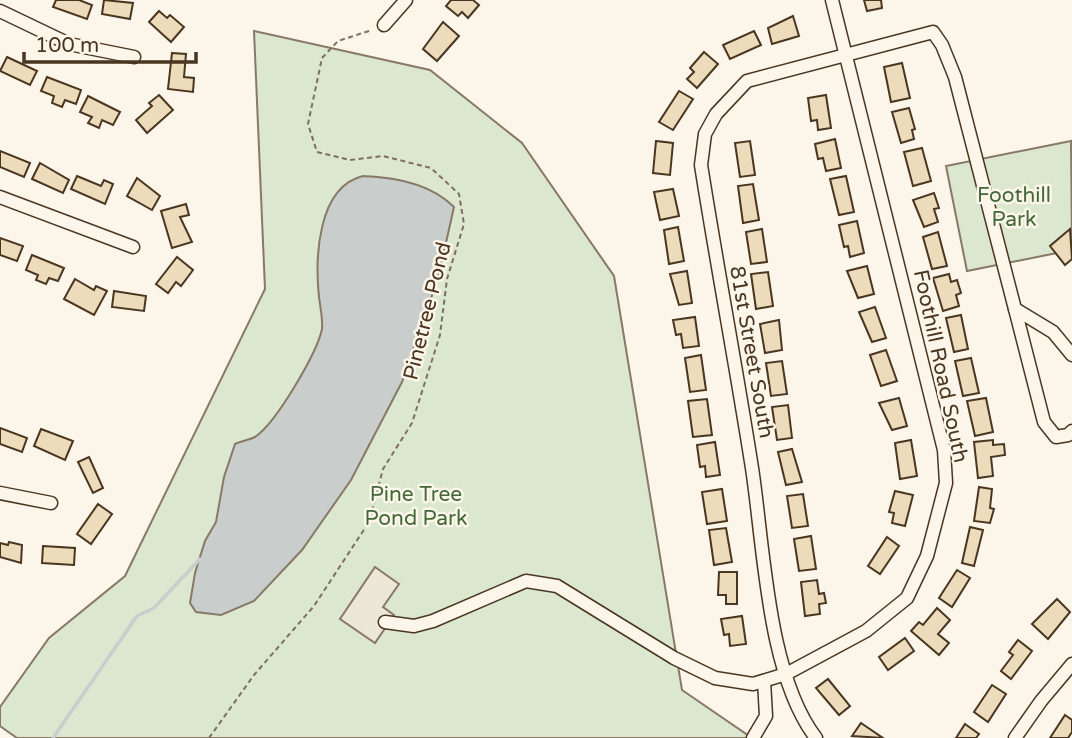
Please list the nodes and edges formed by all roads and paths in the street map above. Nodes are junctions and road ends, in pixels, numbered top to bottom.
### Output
1 (406, 0) edge
2 (832, 0) edge
3 (0, 11) edge
4 (384, 25) joint
5 (846, 55) junction
6 (134, 57) dead end
7 (0, 197) edge
8 (133, 247) dead end
9 (1015, 309) junction
10 (1072, 355) edge
11 (1072, 431) edge
12 (0, 493) edge
13 (51, 503) dead end
14 (385, 622) dead end
15 (1072, 664) edge
16 (786, 674) junction
17 (764, 681) junction
18 (209, 738) edge
19 (753, 738) edge
20 (816, 738) edge
21 (1016, 738) edge

1 - 4 street
2 - 5 street, Foothill Road South
3 - 6 street
4 - 18 path, Pinetree Pond
5 - 9 street, 81st Street South
5 - 16 street, Foothill Road South
5 - 16 street, 81st Street South
7 - 8 street
9 - 10 street
9 - 11 street
12 - 13 street
14 - 17 street, Foothill Road South
15 - 21 street
16 - 17 street, Foothill Road South
16 - 20 street, 81st Street South
17 - 19 street

